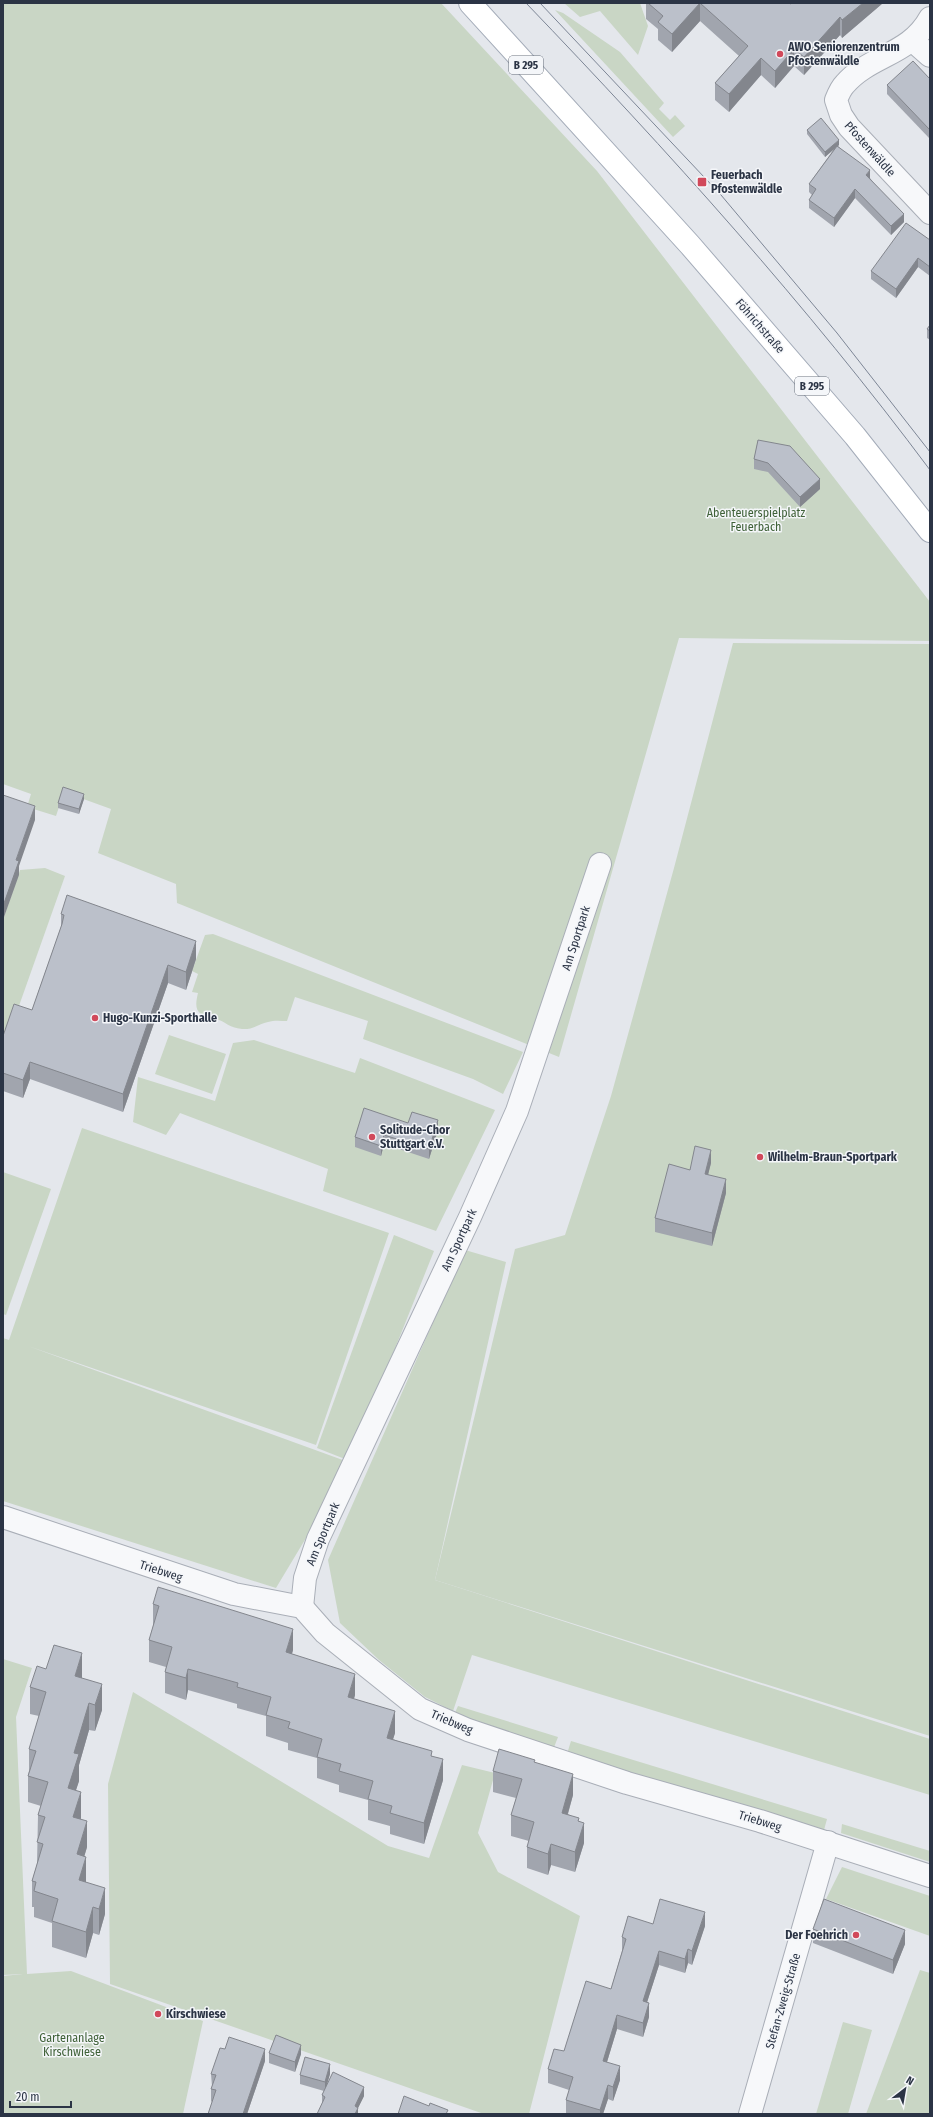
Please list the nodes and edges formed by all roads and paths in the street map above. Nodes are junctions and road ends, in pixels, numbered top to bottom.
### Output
1 (470, 3) edge
2 (930, 18) edge
3 (913, 41) junction
4 (930, 56) edge
5 (930, 213) edge
6 (930, 532) edge
7 (600, 864) dead end
8 (3, 1517) edge
9 (302, 1607) junction
10 (828, 1842) junction
11 (930, 1876) edge
12 (750, 2114) edge

1 - 6 main road, Föhrichstraße / B 295
2 - 3 street
3 - 4 street
3 - 5 street, Pfostenwäldle
7 - 9 street, Am Sportpark
8 - 9 street, Triebweg
9 - 10 street, Triebweg
10 - 11 street, Triebweg
10 - 12 street, Stefan-Zweig-Straße

